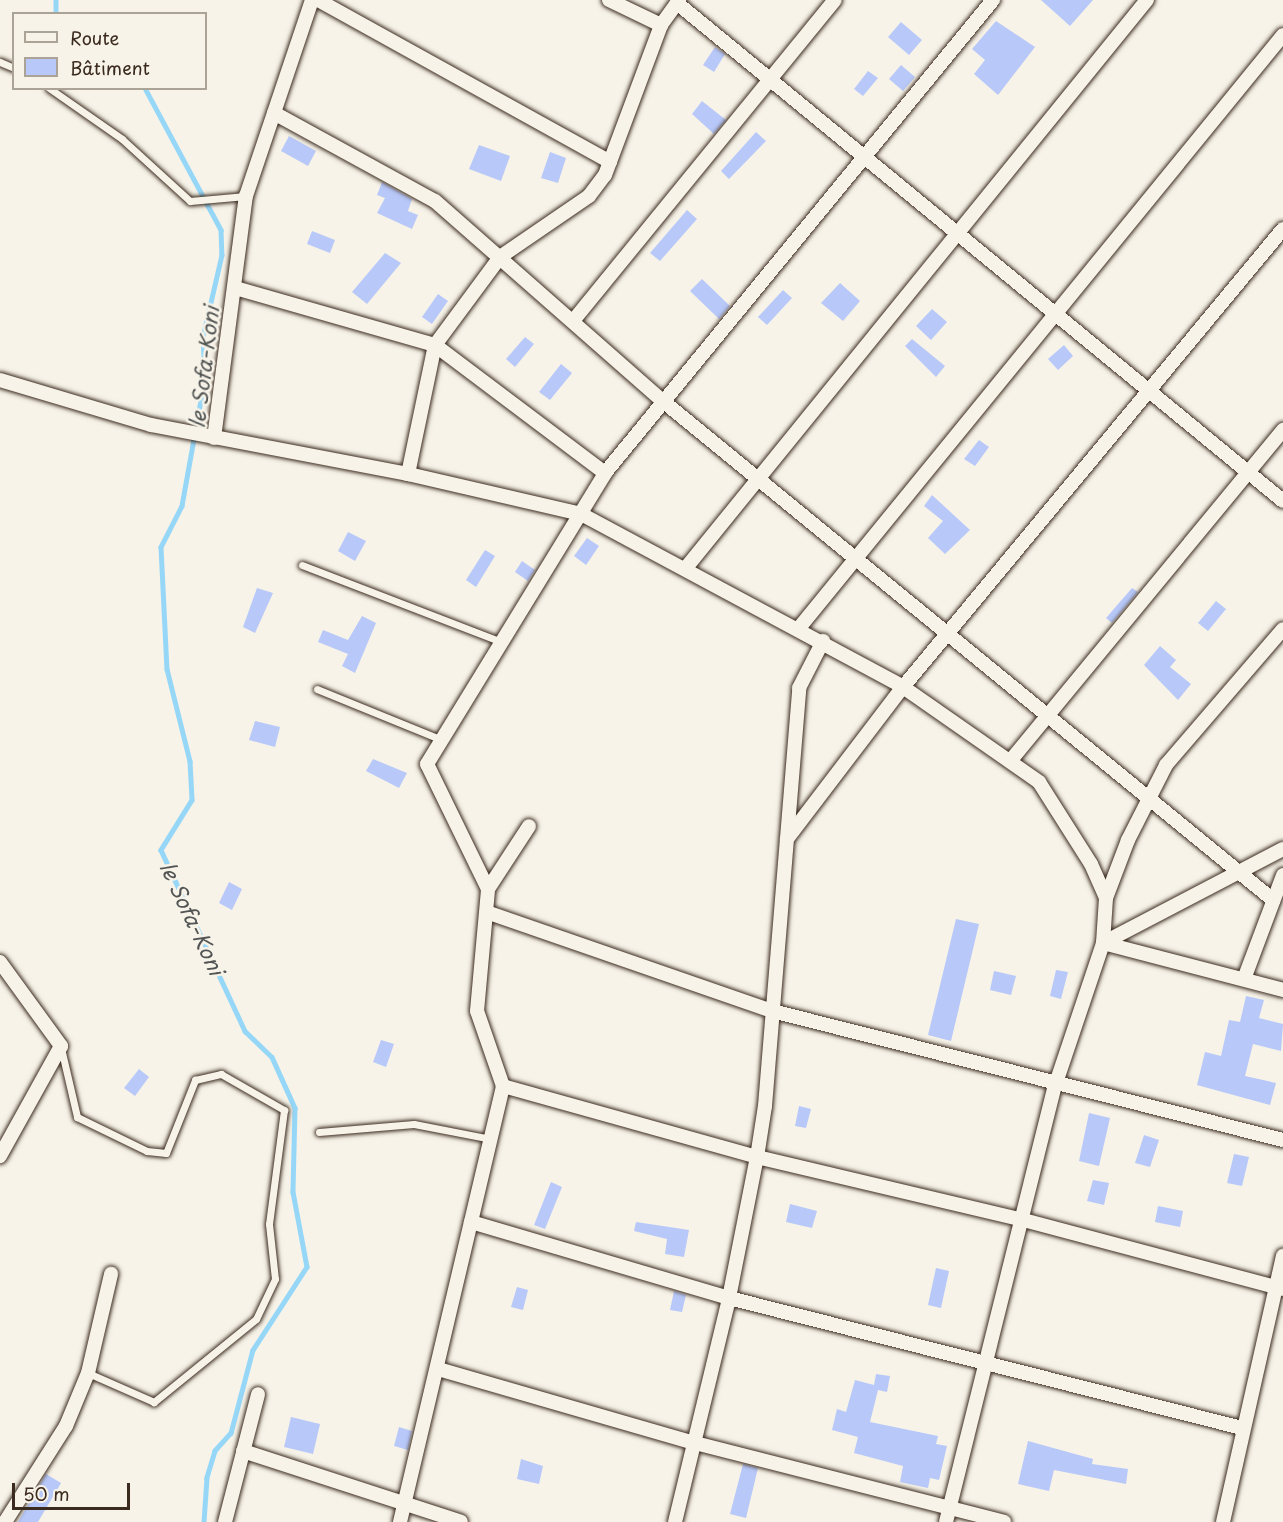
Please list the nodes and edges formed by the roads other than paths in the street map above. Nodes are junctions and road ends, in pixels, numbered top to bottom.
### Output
1 (312, 0) edge
2 (318, 0) edge
3 (609, 0) edge
4 (835, 0) edge
5 (993, 0) edge
6 (1148, 0) edge
7 (678, 2) edge
8 (662, 25) junction
9 (1283, 35) edge
10 (771, 79) junction
11 (52, 90) edge
12 (274, 113) junction
13 (866, 156) junction
14 (610, 162) junction
15 (246, 196) junction
16 (1283, 229) edge
17 (959, 232) junction
18 (500, 257) junction
19 (235, 288) junction
20 (1057, 314) junction
21 (573, 321) junction
22 (435, 345) junction
23 (0, 380) edge
24 (1147, 389) junction
25 (664, 402) junction
26 (1283, 430) edge
27 (210, 437) junction
28 (1248, 472) junction
29 (605, 473) junction
30 (408, 474) junction
31 (759, 478) junction
32 (1283, 501) edge
33 (581, 514) junction
34 (855, 558) junction
35 (302, 565) dead end
36 (685, 569) junction
37 (799, 628) junction
38 (1283, 629) edge
39 (947, 633) junction
40 (823, 641) junction
41 (502, 642) junction
42 (903, 687) junction
43 (317, 689) dead end
44 (1048, 716) junction
45 (442, 740) junction
46 (1011, 760) junction
47 (1148, 797) junction
48 (530, 826) dead end
49 (786, 840) junction
50 (1283, 849) edge
51 (1239, 872) junction
52 (1283, 875) edge
53 (488, 889) junction
54 (1106, 898) junction
55 (1273, 900) junction
56 (489, 913) junction
57 (1103, 943) junction
58 (0, 962) edge
59 (1244, 979) junction
60 (1283, 990) edge
61 (772, 1011) junction
62 (61, 1046) junction
63 (503, 1086) junction
64 (1055, 1086) junction
65 (319, 1132) dead end
66 (491, 1139) junction
67 (1283, 1140) edge
68 (0, 1156) edge
69 (757, 1157) junction
70 (1020, 1219) junction
71 (471, 1222) junction
72 (1283, 1256) edge
73 (111, 1274) dead end
74 (1279, 1288) edge
75 (729, 1298) junction
76 (988, 1364) junction
77 (438, 1369) junction
78 (88, 1373) junction
79 (258, 1394) dead end
80 (1242, 1428) junction
81 (695, 1443) junction
82 (243, 1452) junction
83 (405, 1505) junction
84 (949, 1508) junction
85 (5, 1522) edge
86 (225, 1522) edge
87 (400, 1522) edge
88 (461, 1522) edge
89 (675, 1522) edge
90 (946, 1522) edge
91 (1004, 1522) edge
92 (1223, 1522) edge

1 - 12 street
2 - 14 street
3 - 8 street
4 - 10 street
5 - 13 street
6 - 17 street
7 - 8 street
7 - 10 street
8 - 14 street
9 - 20 street
10 - 13 street
10 - 21 street
11 - 15 lane
12 - 15 street
12 - 18 street
13 - 17 street
13 - 25 street
14 - 18 street
15 - 19 street
16 - 24 street
17 - 20 street
17 - 31 street
18 - 21 street
18 - 22 street
19 - 22 street
19 - 27 street
20 - 24 street
20 - 34 street
21 - 25 street
22 - 29 street
22 - 30 street
23 - 27 street
24 - 28 street
24 - 39 street
25 - 29 street
25 - 31 street
26 - 28 street
27 - 30 street
28 - 32 street
28 - 44 street
29 - 33 street
30 - 33 street
31 - 34 street
31 - 36 street
33 - 36 street
33 - 41 street
34 - 37 street
34 - 39 street
35 - 41 lane
36 - 37 street
37 - 40 street
38 - 47 street
39 - 42 street
39 - 44 street
40 - 42 street
40 - 49 street
41 - 45 street
42 - 46 street
42 - 49 street
43 - 45 lane
44 - 46 street
44 - 47 street
45 - 53 street
46 - 54 street
47 - 51 street
47 - 54 street
48 - 53 street
49 - 61 street
50 - 51 street
51 - 55 street
51 - 57 street
52 - 55 street
53 - 56 street
54 - 57 street
55 - 59 street
56 - 61 street
56 - 63 street
57 - 59 street
57 - 64 street
58 - 62 street
59 - 60 street
61 - 64 street
61 - 69 street
62 - 68 street
62 - 78 lane
63 - 66 street
63 - 69 street
64 - 67 street
64 - 70 street
65 - 66 lane
66 - 71 street
69 - 70 street
69 - 75 street
70 - 74 street
70 - 76 street
71 - 75 street
71 - 77 street
72 - 74 street
73 - 78 street
74 - 80 street
75 - 76 street
75 - 81 street
76 - 80 street
76 - 84 street
77 - 81 street
77 - 83 street
78 - 85 street
79 - 82 street
80 - 92 street
81 - 84 street
81 - 89 street
82 - 83 street
82 - 86 street
83 - 87 street
83 - 88 street
84 - 90 street
84 - 91 street

